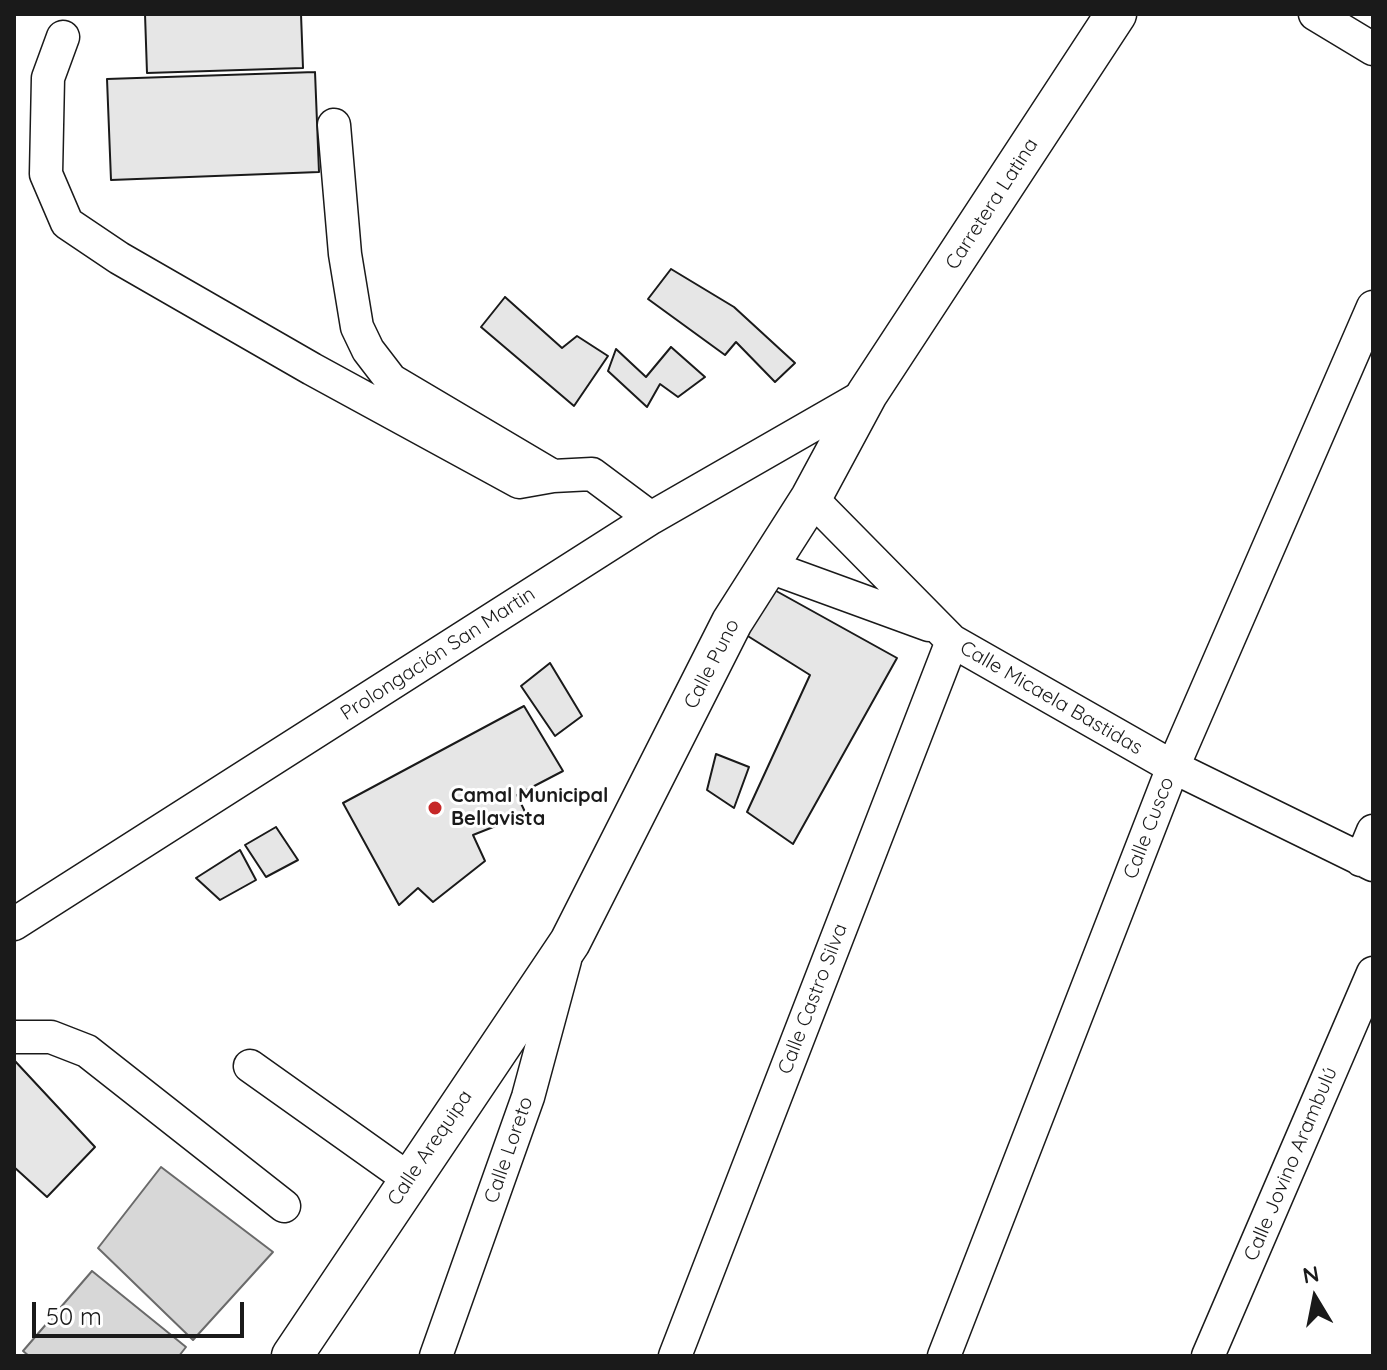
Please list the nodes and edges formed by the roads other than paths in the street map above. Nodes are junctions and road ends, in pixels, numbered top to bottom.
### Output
1 (1116, 14) edge
2 (1315, 14) edge
3 (63, 37) dead end
4 (1373, 49) edge
5 (334, 125) dead end
6 (1373, 307) edge
7 (867, 394) junction
8 (553, 476) junction
9 (811, 498) junction
10 (651, 518) junction
11 (767, 566) junction
12 (945, 634) junction
13 (1173, 767) junction
14 (1369, 852) edge
15 (14, 924) edge
16 (570, 942) junction
17 (1373, 973) edge
18 (14, 1037) edge
19 (250, 1066) dead end
20 (409, 1179) junction
21 (284, 1206) dead end
22 (292, 1356) edge
23 (436, 1356) edge
24 (675, 1356) edge
25 (944, 1356) edge
26 (1208, 1356) edge

1 - 7 main road, Carretera Latina
2 - 4 street
3 - 8 street
5 - 8 street
6 - 13 street, Calle Cusco
7 - 9 main road, Calle Puno
7 - 10 street, Prolongación San Martin
8 - 10 street
9 - 11 main road, Calle Puno
9 - 12 street, Calle Micaela Bastidas
10 - 15 street, Prolongación San Martin
11 - 12 street
11 - 16 main road, Calle Puno
12 - 13 street, Calle Micaela Bastidas
12 - 24 street, Calle Castro Silva
13 - 14 street, Calle Micaela Bastidas
13 - 25 street, Calle Cusco
16 - 20 main road, Calle Arequipa
16 - 23 street, Calle Loreto
17 - 26 street, Calle Jovino Arambulú
18 - 21 street
19 - 20 street
20 - 22 main road, Calle Arequipa

